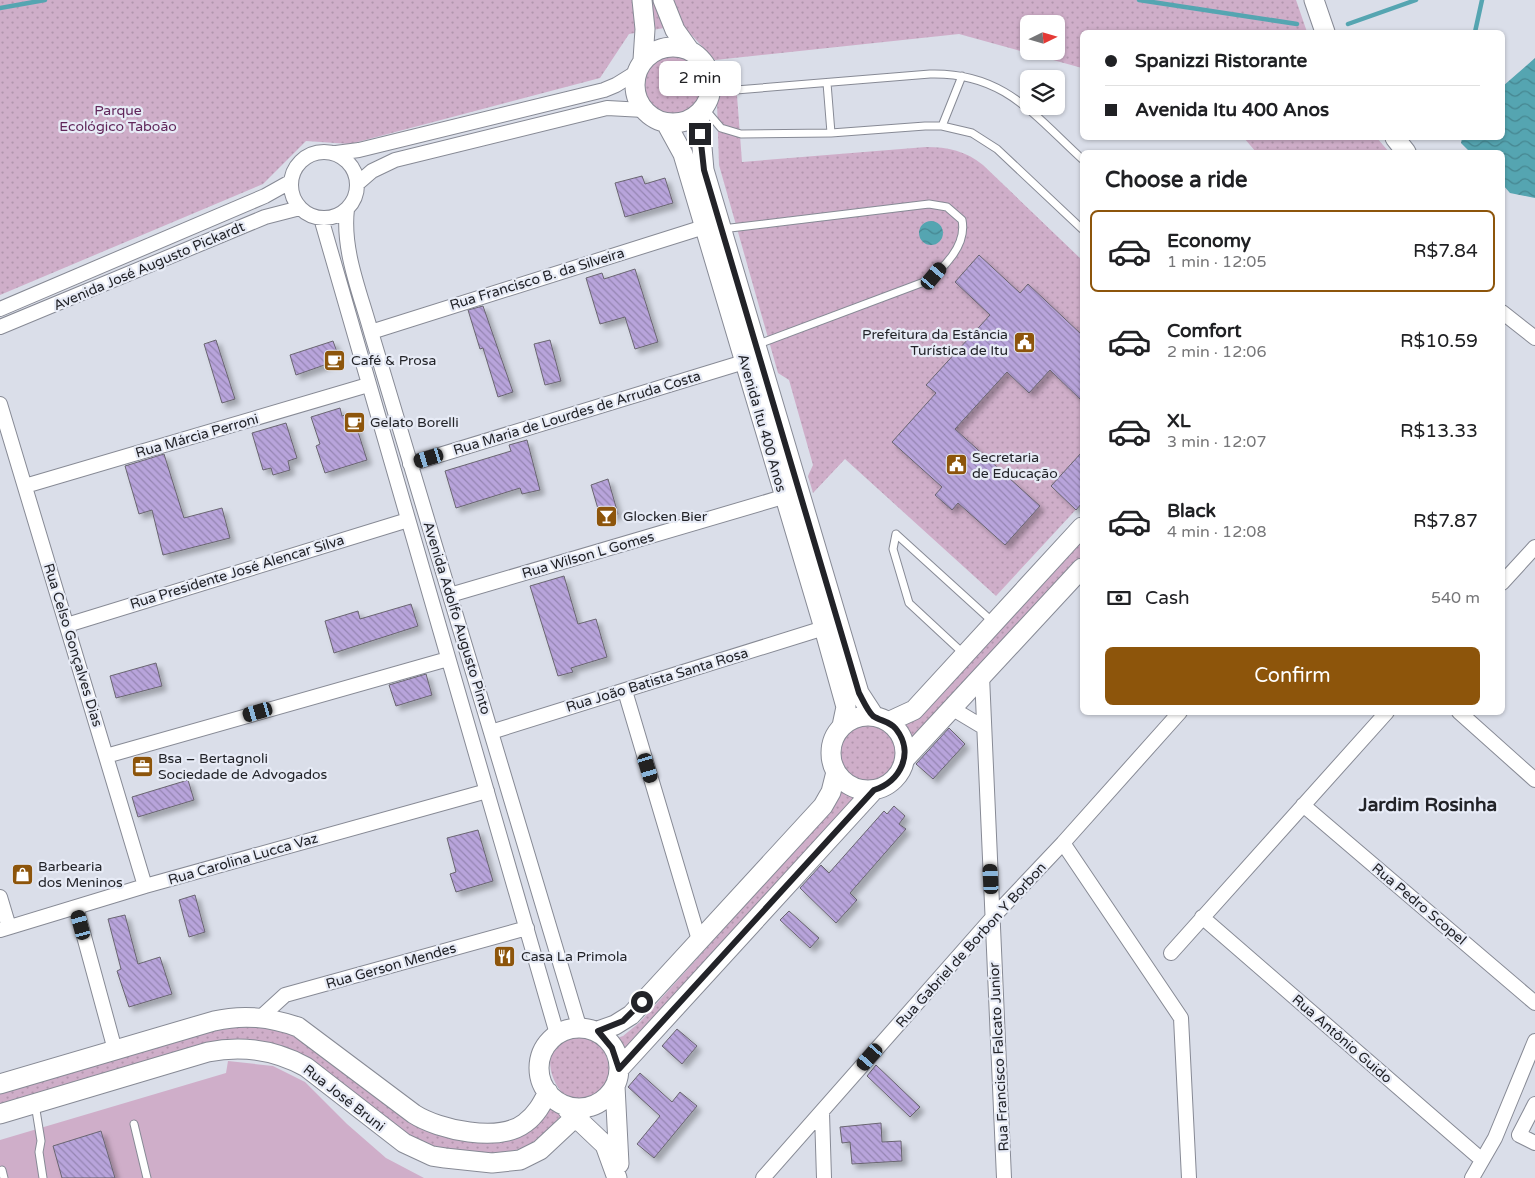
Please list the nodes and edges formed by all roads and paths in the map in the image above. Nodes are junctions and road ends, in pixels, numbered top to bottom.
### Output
1 (642, 0) edge
2 (663, 0) edge
3 (1314, 0) edge
4 (1324, 30) edge
5 (690, 51) junction
6 (640, 66) junction
7 (962, 76) junction
8 (827, 83) junction
9 (710, 84) junction
10 (644, 110) junction
11 (701, 110) junction
12 (666, 123) junction
13 (942, 126) junction
14 (831, 133) junction
15 (1396, 140) edge
16 (1404, 150) edge
17 (336, 153) junction
18 (1080, 157) edge
19 (290, 182) junction
20 (358, 184) junction
21 (300, 208) junction
22 (347, 209) junction
23 (321, 218) junction
24 (1080, 227) edge
25 (713, 228) junction
26 (0, 309) edge
27 (1505, 314) edge
28 (0, 327) edge
29 (371, 332) junction
30 (1535, 338) edge
31 (756, 345) junction
32 (744, 362) junction
33 (368, 385) junction
34 (0, 404) edge
35 (410, 464) junction
36 (25, 486) junction
37 (783, 497) junction
38 (408, 520) junction
39 (1080, 529) edge
40 (1533, 553) edge
41 (1080, 570) edge
42 (1505, 580) edge
43 (450, 596) junction
44 (994, 623) junction
45 (66, 625) junction
46 (824, 628) junction
47 (965, 655) junction
48 (448, 659) junction
49 (982, 676) junction
50 (625, 691) junction
51 (953, 709) junction
52 (1177, 715) edge
53 (1384, 715) edge
54 (1462, 715) edge
55 (881, 719) junction
56 (842, 726) junction
57 (983, 727) junction
58 (490, 732) junction
59 (106, 756) junction
60 (904, 760) junction
61 (836, 772) junction
62 (1535, 780) edge
63 (874, 790) junction
64 (487, 791) junction
65 (1303, 805) junction
66 (1063, 844) junction
67 (145, 886) junction
68 (0, 897) edge
69 (76, 907) junction
70 (993, 917) junction
71 (1202, 918) junction
72 (4, 928) edge
73 (527, 928) junction
74 (699, 940) junction
75 (1170, 953) dead end
76 (1535, 1003) edge
77 (261, 1017) junction
78 (579, 1026) junction
79 (598, 1031) junction
80 (557, 1034) junction
81 (1535, 1041) edge
82 (115, 1050) junction
83 (617, 1078) junction
84 (0, 1084) edge
85 (548, 1092) junction
86 (35, 1103) junction
87 (1535, 1104) edge
88 (574, 1110) junction
89 (822, 1113) junction
90 (0, 1114) edge
91 (134, 1124) dead end
92 (1535, 1143) edge
93 (1482, 1160) junction
94 (2, 1170) dead end
95 (4, 1178) edge
96 (43, 1178) edge
97 (147, 1178) edge
98 (618, 1178) edge
99 (763, 1178) edge
100 (824, 1178) edge
101 (1004, 1178) edge
102 (1189, 1178) edge
103 (1472, 1178) edge

1 - 6 street
2 - 5 street
3 - 4 street
5 - 6 street
5 - 9 street
6 - 10 street
6 - 17 street
7 - 8 lane
7 - 13 lane
7 - 18 lane
8 - 9 lane
8 - 14 lane
9 - 11 street
10 - 12 street
10 - 20 street
11 - 12 street
11 - 14 lane
11 - 25 street, Avenida Itu 400 Anos
12 - 25 street, Avenida Itu 400 Anos
13 - 14 lane
13 - 24 lane
15 - 16 street
17 - 19 street
17 - 20 street
19 - 21 street
19 - 26 street, Avenida José Augusto Pickardt
20 - 22 street
21 - 23 street
21 - 28 street, Avenida José Augusto Pickardt
22 - 23 street
22 - 29 street, Avenida Adolfo Augusto Pinto
23 - 33 street, Avenida Adolfo Augusto Pinto
25 - 29 street, Rua Francisco B. da Silveira
25 - 31 street, Avenida Itu 400 Anos
25 - 31 lane
25 - 32 street, Avenida Itu 400 Anos
27 - 30 street
29 - 35 street, Avenida Adolfo Augusto Pinto
31 - 55 street, Avenida Itu 400 Anos
32 - 35 street, Rua Maria de Lourdes de Arruda Costa
32 - 37 street, Avenida Itu 400 Anos
33 - 36 street, Rua Márcia Perroni
33 - 38 street, Avenida Adolfo Augusto Pinto
34 - 36 street, Rua Celso Gonçalves Dias
35 - 43 street, Avenida Adolfo Augusto Pinto
36 - 45 street, Rua Celso Gonçalves Dias
37 - 43 street, Rua Wilson L Gomes
37 - 46 street, Avenida Itu 400 Anos
38 - 45 street, Rua Presidente José Alencar Silva
38 - 48 street, Avenida Adolfo Augusto Pinto
39 - 44 street
40 - 42 street
41 - 49 street
43 - 58 street, Avenida Adolfo Augusto Pinto
44 - 47 street
44 - 47 lane
45 - 59 street, Rua Celso Gonçalves Dias
46 - 50 street, Rua João Batista Santa Rosa
46 - 56 street, Avenida Itu 400 Anos
47 - 55 street
48 - 59 street
48 - 64 street, Avenida Adolfo Augusto Pinto
49 - 51 street
49 - 57 street, Rua Francisco Falcato Junior
50 - 58 street, Rua João Batista Santa Rosa
50 - 74 street
51 - 57 street
51 - 60 street
52 - 66 street, Rua Gabriel de Borbon Y Borbon
53 - 65 street
54 - 62 street
55 - 56 street
55 - 60 street
56 - 61 street
57 - 70 street, Rua Francisco Falcato Junior
58 - 78 street, Avenida Adolfo Augusto Pinto
59 - 67 street, Rua Celso Gonçalves Dias
60 - 63 street
61 - 63 street
61 - 74 street
63 - 83 street
64 - 67 street, Rua Carolina Lucca Vaz
64 - 73 street, Avenida Adolfo Augusto Pinto
65 - 71 street
65 - 76 street, Rua Pedro Scopel
66 - 70 street, Rua Gabriel de Borbon Y Borbon
66 - 102 street
67 - 69 street, Rua Carolina Lucca Vaz
68 - 72 street
69 - 72 street, Rua Carolina Lucca Vaz
69 - 82 street
70 - 89 street, Rua Gabriel de Borbon Y Borbon
70 - 101 street, Rua Francisco Falcato Junior
71 - 75 street
71 - 93 street, Rua Antônio Guido
73 - 77 street, Rua Gerson Mendes
73 - 80 street, Avenida Adolfo Augusto Pinto
74 - 79 street
77 - 82 street
77 - 85 street
78 - 79 street
78 - 80 street
79 - 83 street
80 - 85 street
81 - 93 street
82 - 84 street
83 - 88 street
83 - 98 street
85 - 88 street
86 - 88 street, Rua José Bruni
86 - 90 street, Rua José Bruni
86 - 96 lane
87 - 92 street
88 - 98 street
89 - 99 street, Rua Gabriel de Borbon Y Borbon
89 - 100 street
91 - 97 lane
93 - 103 street
94 - 95 lane

